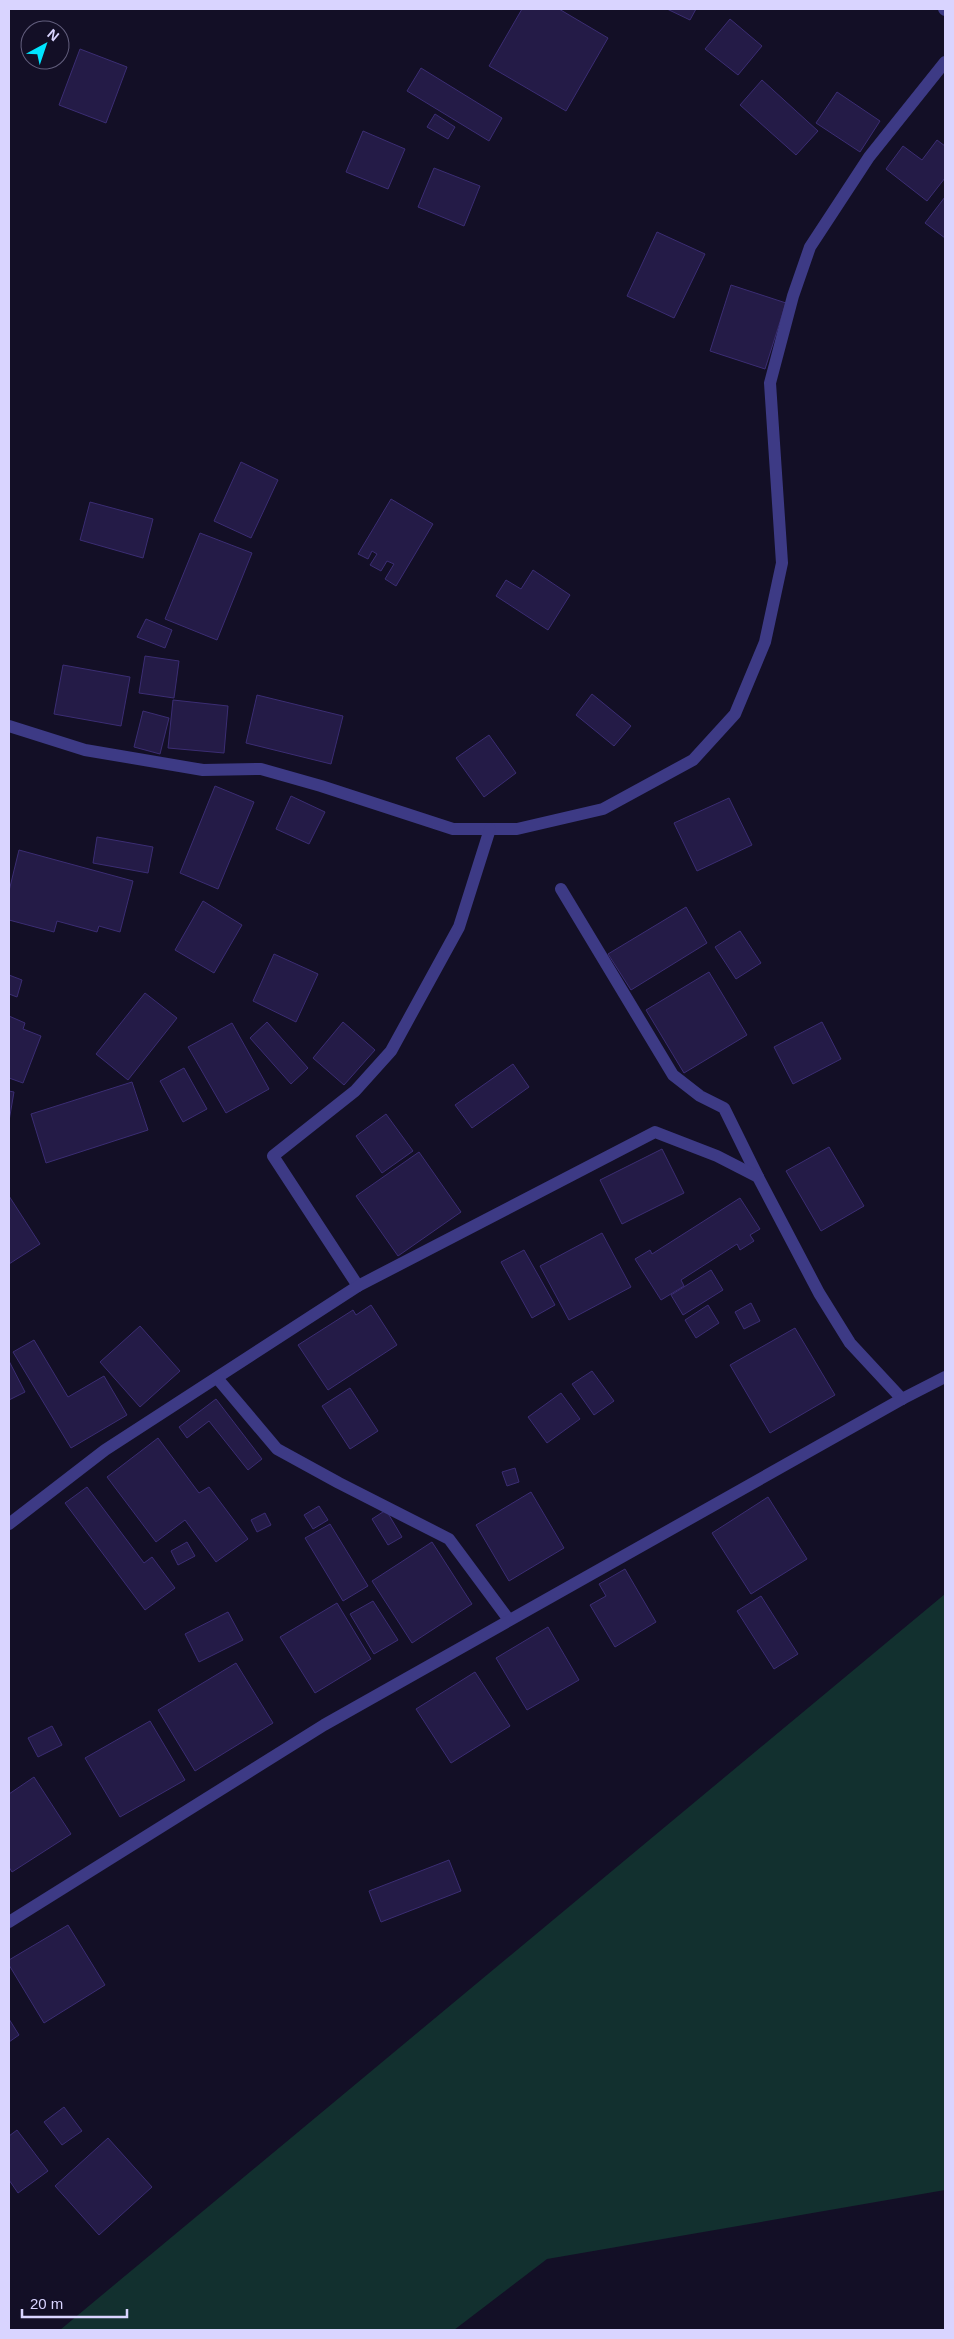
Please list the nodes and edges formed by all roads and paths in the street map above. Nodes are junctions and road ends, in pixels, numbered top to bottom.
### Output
1 (945, 62) edge
2 (9, 726) edge
3 (490, 829) junction
4 (561, 889) dead end
5 (758, 1177) junction
6 (358, 1286) junction
7 (945, 1377) edge
8 (217, 1378) junction
9 (902, 1399) junction
10 (9, 1524) edge
11 (510, 1620) junction
12 (9, 1922) edge

1 - 3 street
2 - 3 street
3 - 6 street
4 - 5 street
5 - 6 street
5 - 9 street
6 - 8 street
7 - 9 street
8 - 10 street
8 - 11 street
9 - 11 street
11 - 12 street

